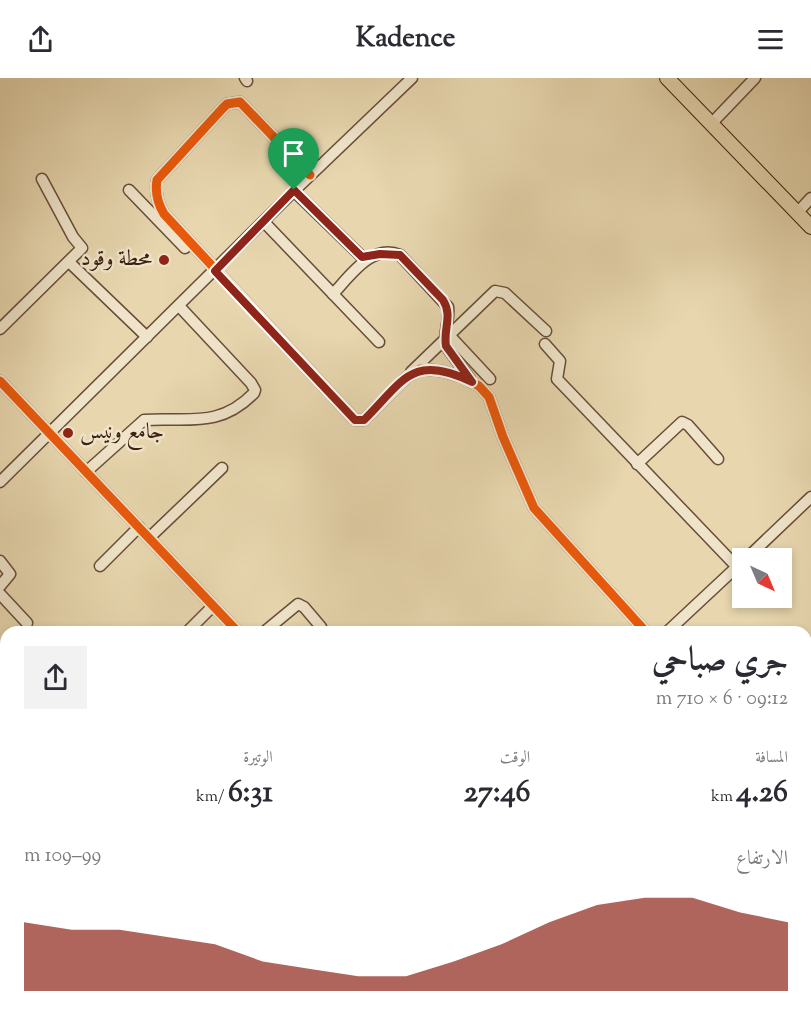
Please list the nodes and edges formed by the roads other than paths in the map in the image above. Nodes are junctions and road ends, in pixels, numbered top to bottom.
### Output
1 (412, 78) edge
2 (666, 78) edge
3 (755, 78) edge
4 (711, 124) junction
5 (310, 175) junction
6 (42, 179) dead end
7 (129, 190) dead end
8 (294, 190) junction
9 (811, 198) edge
10 (797, 213) junction
11 (264, 222) junction
12 (811, 227) edge
13 (368, 258) junction
14 (69, 262) junction
15 (213, 273) junction
16 (333, 294) junction
17 (178, 306) junction
18 (0, 329) edge
19 (546, 331) dead end
20 (147, 337) junction
21 (447, 337) junction
22 (379, 342) dead end
23 (545, 344) dead end
24 (406, 377) junction
25 (490, 379) dead end
26 (0, 381) edge
27 (472, 382) junction
28 (50, 433) junction
29 (718, 459) dead end
30 (637, 464) junction
31 (222, 468) dead end
32 (86, 472) junction
33 (0, 482) edge
34 (811, 496) edge
35 (139, 527) junction
36 (149, 538) junction
37 (757, 548) edge
38 (732, 557) edge
39 (0, 561) edge
40 (100, 566) dead end
41 (732, 572) edge
42 (0, 586) edge
43 (0, 594) edge
44 (213, 606) junction
45 (27, 622) dead end
46 (194, 626) edge
47 (232, 626) edge
48 (271, 626) edge
49 (320, 626) edge
50 (641, 626) edge
51 (674, 626) edge

1 - 5 street
2 - 4 main road
3 - 4 street
4 - 10 main road
5 - 8 street
5 - 15 street
6 - 14 street
7 - 15 street
8 - 11 street
8 - 13 street
9 - 10 street
10 - 12 main road
11 - 15 street
11 - 16 street
13 - 16 street
13 - 21 street
14 - 18 street
14 - 20 street
15 - 17 street
15 - 24 street
16 - 22 street
17 - 20 street
17 - 32 street
19 - 21 street
20 - 28 street
21 - 24 street
21 - 25 street
21 - 27 street
23 - 30 street
24 - 27 street
26 - 28 street
27 - 50 street
28 - 32 street
28 - 33 street
29 - 30 street
30 - 38 street
31 - 36 street
32 - 35 street
34 - 37 street
35 - 36 street
35 - 40 street
36 - 44 street
39 - 42 street
41 - 51 street
43 - 45 street
44 - 46 street
44 - 47 street
48 - 49 street

